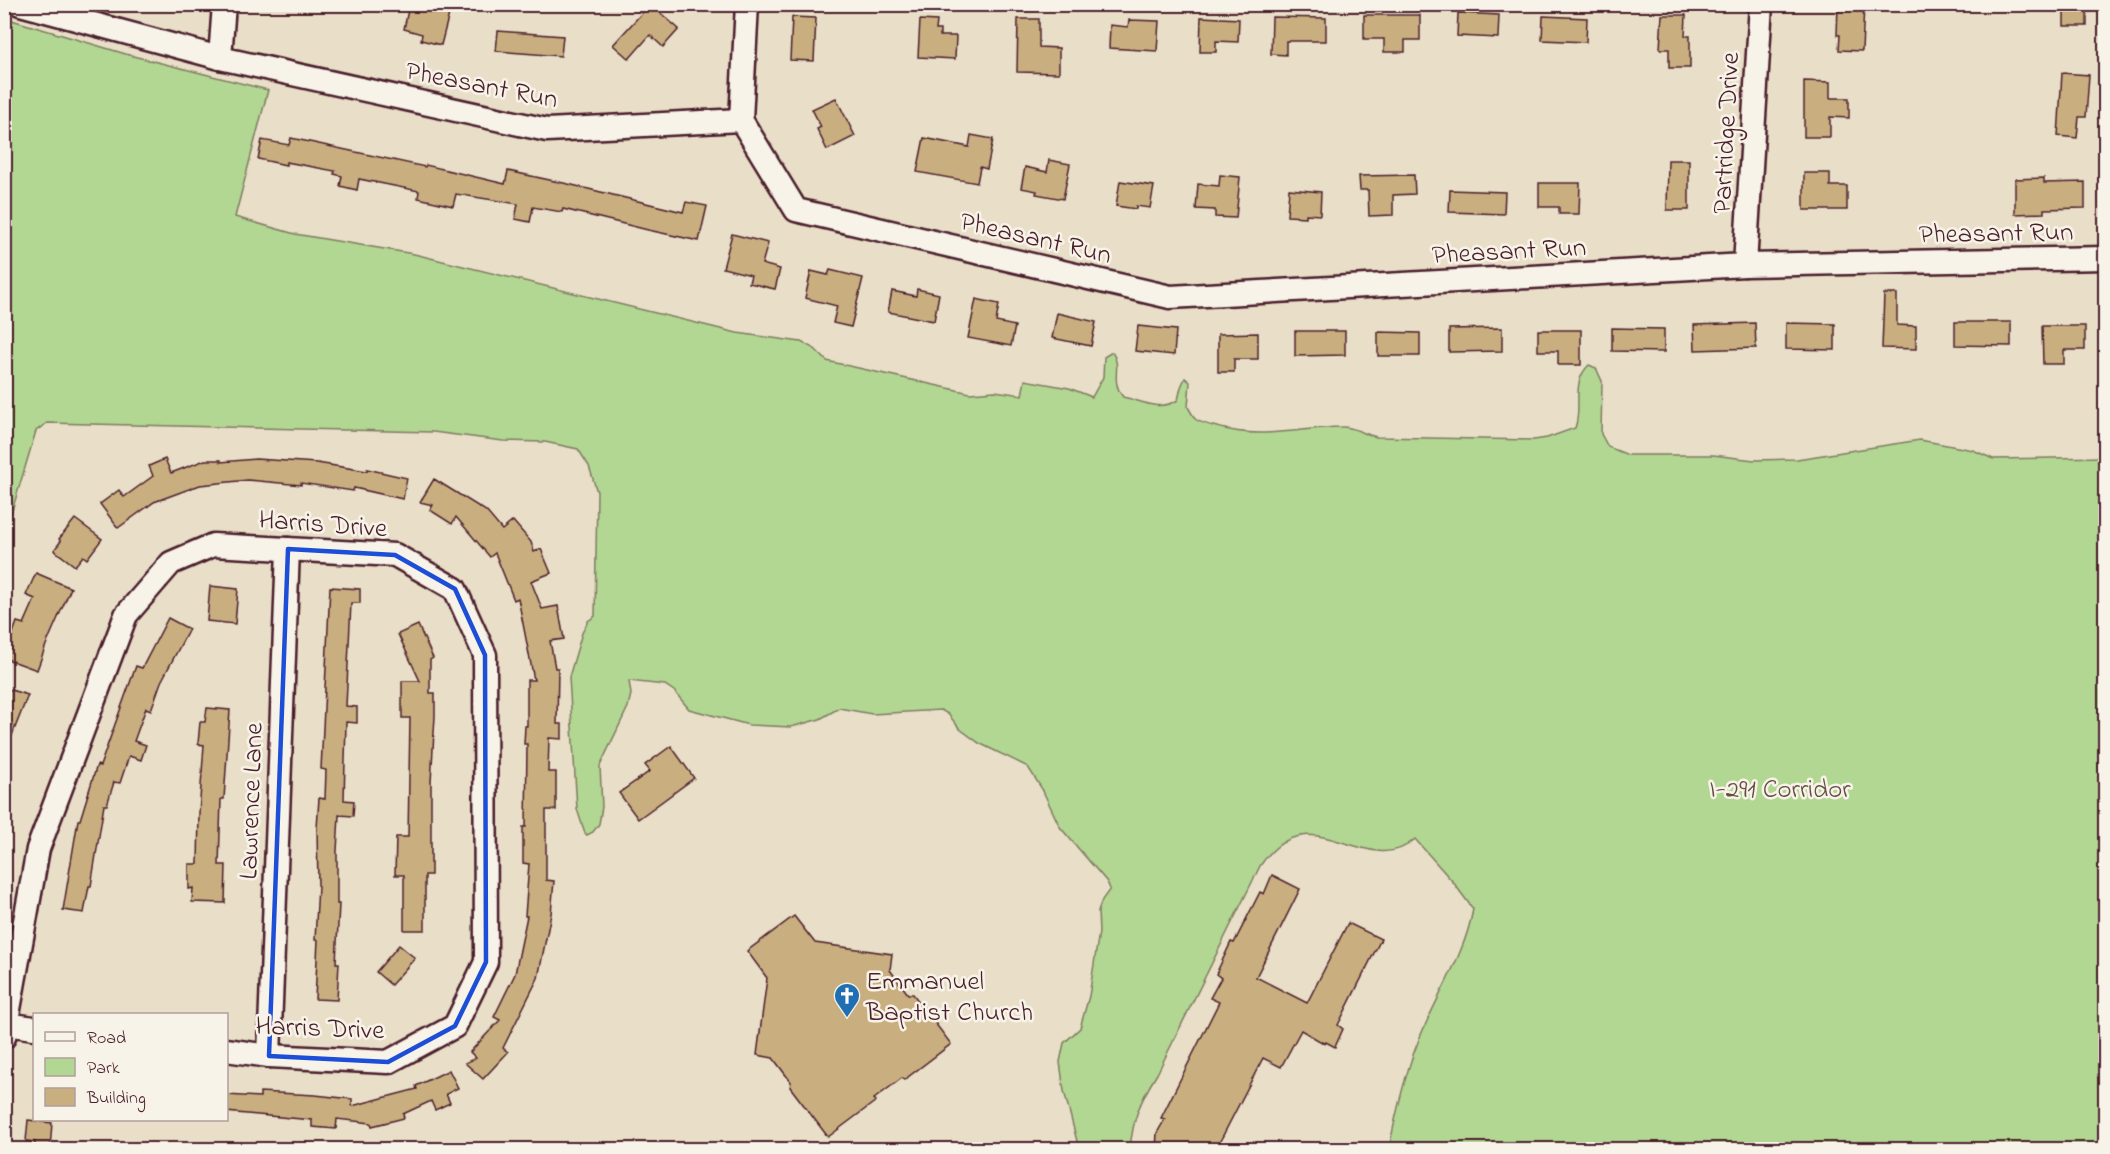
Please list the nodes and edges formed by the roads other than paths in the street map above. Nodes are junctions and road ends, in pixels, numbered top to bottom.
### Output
1 (20, 4) edge
2 (224, 4) edge
3 (747, 4) edge
4 (1761, 4) edge
5 (220, 57) junction
6 (741, 120) junction
7 (2106, 258) edge
8 (1745, 265) junction
9 (288, 549) junction
10 (33, 1028) edge
11 (5, 1030) edge
12 (228, 1050) edge
13 (269, 1056) junction

1 - 5 street, Pheasant Run
2 - 5 street
3 - 6 street
4 - 8 street, Partridge Drive
5 - 6 street, Pheasant Run
6 - 8 street, Pheasant Run
7 - 8 street, Pheasant Run
9 - 11 street, Harris Drive
9 - 13 street, Lawrence Lane
9 - 13 street, Harris Drive
10 - 11 street, Harris Drive
12 - 13 street, Harris Drive

